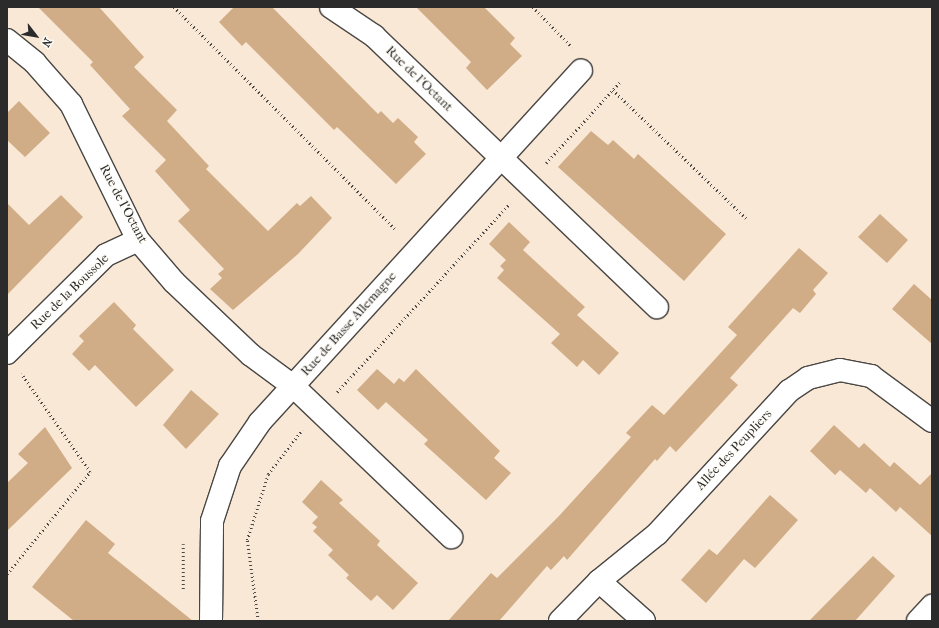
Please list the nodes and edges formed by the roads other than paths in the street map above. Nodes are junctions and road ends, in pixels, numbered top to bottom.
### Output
1 (331, 7) edge
2 (7, 40) edge
3 (581, 71) road end
4 (501, 159) junction
5 (138, 240) junction
6 (658, 307) dead end
7 (13, 362) edge
8 (293, 386) junction
9 (932, 421) edge
10 (451, 537) dead end
11 (599, 581) junction
12 (932, 606) edge
13 (211, 621) edge
14 (560, 621) edge
15 (644, 621) edge
16 (918, 621) edge

1 - 4 street, Rue de l'Octant
2 - 5 street, Rue de l'Octant
3 - 4 street, Rue de Basse Allemagne
4 - 6 street, Rue de l'Octant
4 - 8 street, Rue de Basse Allemagne
5 - 7 street, Rue de la Boussole
5 - 8 street, Rue de l'Octant
8 - 10 street, Rue de l'Octant
8 - 13 street, Rue de Basse Allemagne
9 - 11 street, Allée des Peupliers
11 - 14 street, Allée des Peupliers
11 - 15 street
12 - 16 street

